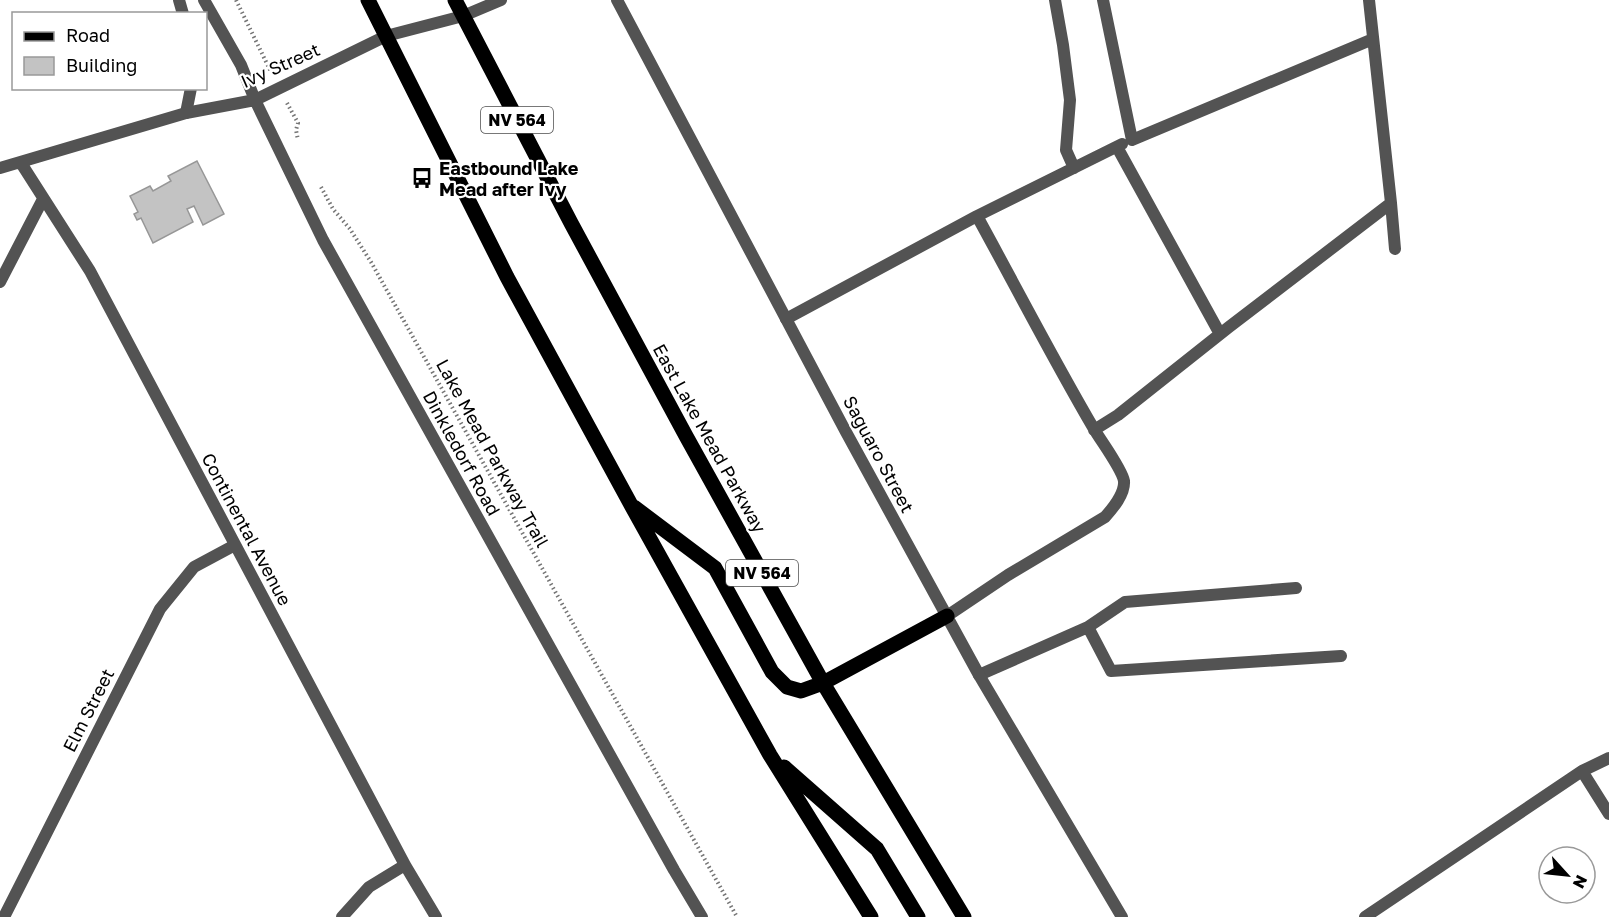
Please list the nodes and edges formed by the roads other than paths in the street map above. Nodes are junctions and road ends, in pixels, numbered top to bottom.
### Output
1 (204, 0) edge
2 (368, 0) edge
3 (455, 0) edge
4 (501, 0) edge
5 (617, 0) edge
6 (1055, 0) edge
7 (1103, 0) edge
8 (1369, 0) edge
9 (463, 16) junction
10 (386, 36) junction
11 (1373, 39) junction
12 (191, 90) edge
13 (255, 100) junction
14 (186, 113) junction
15 (1132, 140) junction
16 (1117, 147) junction
17 (21, 163) junction
18 (0, 168) edge
19 (1074, 168) junction
20 (43, 199) junction
21 (1391, 203) junction
22 (977, 216) junction
23 (1395, 249) dead end
24 (0, 282) edge
25 (786, 319) junction
26 (1220, 334) junction
27 (1094, 430) junction
28 (630, 503) junction
29 (235, 545) junction
30 (1296, 588) dead end
31 (947, 616) junction
32 (1088, 627) junction
33 (1341, 656) dead end
34 (979, 675) junction
35 (823, 683) junction
36 (770, 755) junction
37 (1609, 758) edge
38 (1582, 771) junction
39 (1609, 814) edge
40 (405, 865) junction
41 (4, 917) edge
42 (342, 917) edge
43 (436, 917) edge
44 (702, 917) edge
45 (871, 917) edge
46 (918, 917) edge
47 (964, 917) edge
48 (1122, 917) edge
49 (1365, 917) edge

1 - 13 street, Dinkledorf Road
2 - 10 main road
3 - 9 main road, East Lake Mead Parkway / NV 564
4 - 9 street, Ivy Street
5 - 25 street, Saguaro Street
6 - 19 street
7 - 15 street
8 - 11 street
9 - 10 street, Ivy Street
9 - 35 main road, East Lake Mead Parkway / NV 564
10 - 13 street, Ivy Street
10 - 28 main road
11 - 15 street
11 - 21 street
12 - 14 street
13 - 14 street, Ivy Street
13 - 44 street, Dinkledorf Road
14 - 17 street, Ivy Street
15 - 16 street
16 - 19 street
16 - 26 street
17 - 18 street, Ivy Street
17 - 20 street, Continental Avenue
19 - 22 street
20 - 24 street
20 - 29 street, Continental Avenue
21 - 23 street
21 - 26 street
22 - 25 street
22 - 27 street
25 - 31 street, Saguaro Street
26 - 27 street
27 - 31 street
28 - 35 main road
28 - 36 main road
29 - 40 street, Continental Avenue
29 - 41 street, Elm Street
30 - 32 street
31 - 34 street, Saguaro Street
31 - 35 main road
32 - 33 street
32 - 34 street
34 - 48 street, Saguaro Street
35 - 47 main road, East Lake Mead Parkway / NV 564
36 - 45 main road
36 - 46 main road
37 - 38 street
38 - 39 street
38 - 49 street
40 - 42 street
40 - 43 street, Continental Avenue

